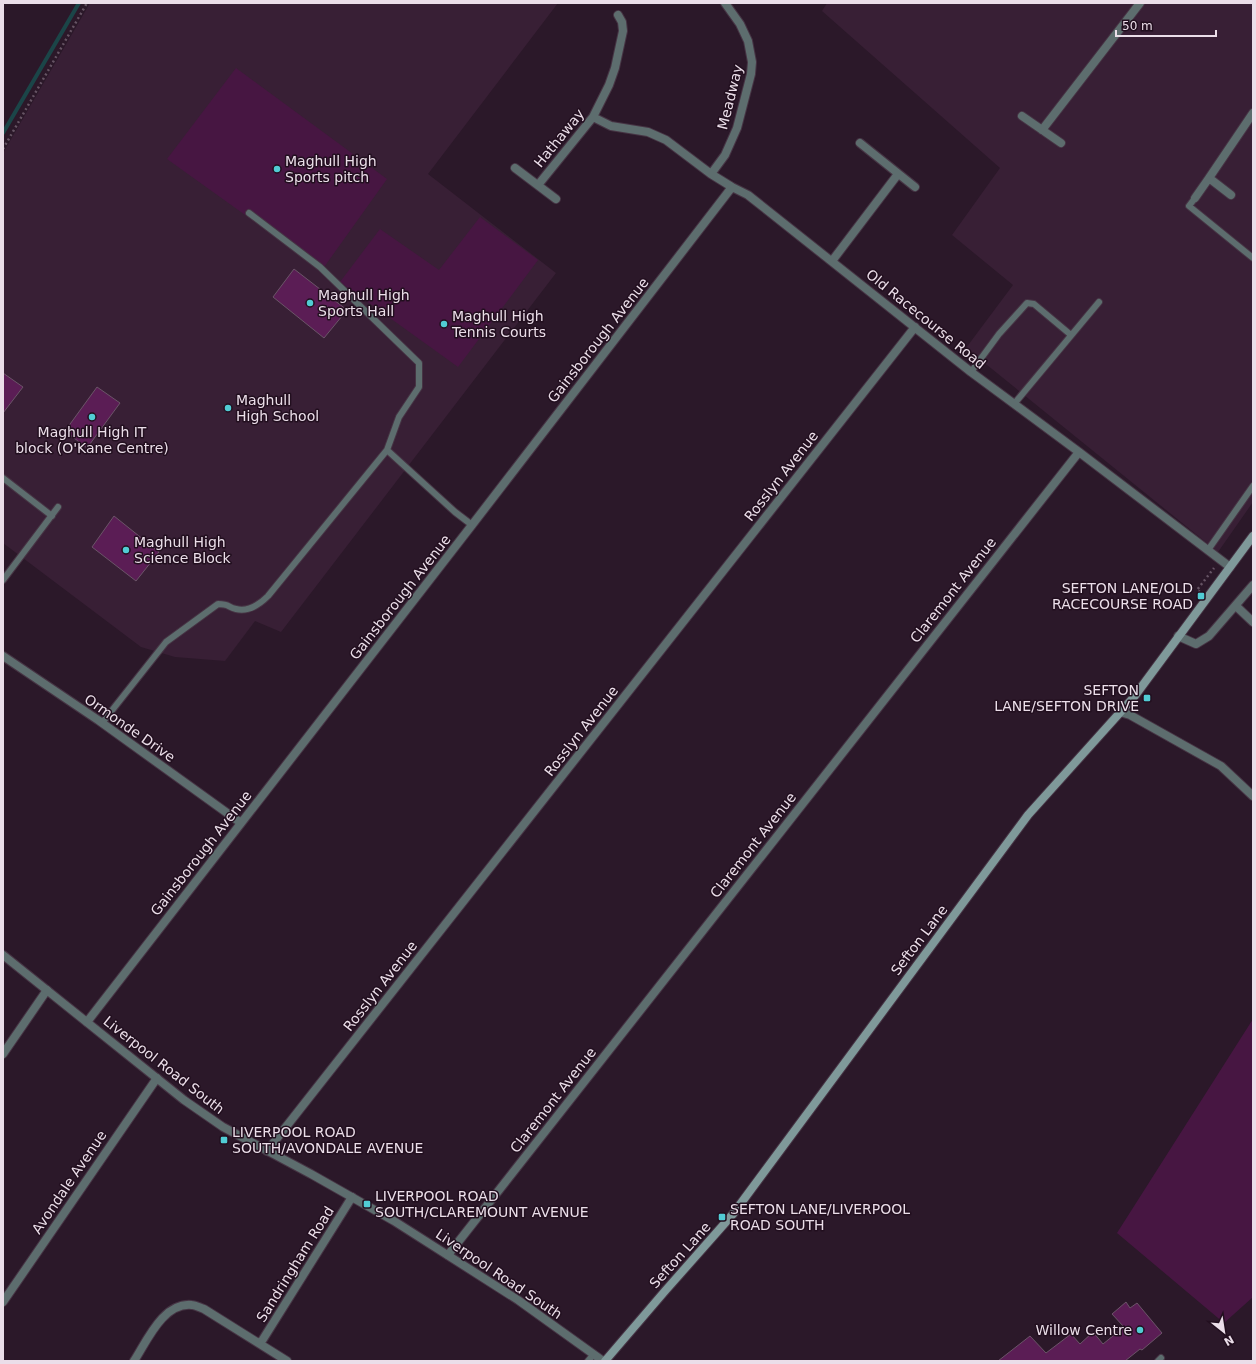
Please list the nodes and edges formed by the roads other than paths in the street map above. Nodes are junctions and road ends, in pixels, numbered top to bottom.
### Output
1 (725, 3) edge
2 (1140, 3) edge
3 (618, 15) dead end
4 (1253, 113) edge
5 (1022, 116) dead end
6 (593, 117) junction
7 (1042, 130) junction
8 (860, 143) dead end
9 (1060, 143) dead end
10 (515, 168) dead end
11 (712, 174) junction
12 (898, 174) junction
13 (1209, 178) junction
14 (538, 185) junction
15 (732, 187) junction
16 (915, 187) dead end
17 (1231, 195) dead end
18 (1195, 198) joint
19 (556, 199) dead end
20 (249, 213) dead end
21 (1253, 258) edge
22 (832, 261) junction
23 (1099, 302) dead end
24 (915, 327) junction
25 (1071, 335) junction
26 (971, 372) junction
27 (1014, 404) junction
28 (387, 450) junction
29 (1079, 452) junction
30 (3, 478) edge
31 (1253, 486) edge
32 (58, 506) dead end
33 (52, 516) junction
34 (472, 525) junction
35 (1253, 536) edge
36 (1208, 550) junction
37 (1230, 567) junction
38 (3, 580) edge
39 (1253, 585) edge
40 (1236, 606) junction
41 (1253, 622) edge
42 (1178, 636) junction
43 (3, 656) edge
44 (1120, 712) junction
45 (102, 723) junction
46 (1253, 796) edge
47 (241, 823) junction
48 (3, 955) edge
49 (47, 990) junction
50 (88, 1022) junction
51 (3, 1054) edge
52 (157, 1078) junction
53 (267, 1151) junction
54 (352, 1197) junction
55 (448, 1255) junction
56 (3, 1302) edge
57 (260, 1344) junction
58 (594, 1354) junction
59 (134, 1361) edge
60 (287, 1361) edge
61 (588, 1361) edge
62 (604, 1361) edge

1 - 11 street, Meadway
2 - 7 street
3 - 6 street, Hathaway
4 - 13 street
5 - 7 street
6 - 11 street, Old Racecourse Road
6 - 14 street, Hathaway
7 - 9 street
8 - 12 street
10 - 14 street, Hathaway
11 - 15 street, Old Racecourse Road
12 - 16 street
12 - 22 street
13 - 17 street
13 - 18 street
14 - 19 street, Hathaway
15 - 22 street, Old Racecourse Road
15 - 34 street, Gainsborough Avenue
18 - 21 lane
20 - 28 lane
22 - 24 street, Old Racecourse Road
23 - 25 lane
24 - 26 street, Old Racecourse Road
24 - 53 street, Rosslyn Avenue
25 - 26 lane
25 - 27 lane
26 - 27 street, Old Racecourse Road
27 - 29 street, Old Racecourse Road
28 - 34 lane
28 - 45 lane
29 - 36 street, Old Racecourse Road
29 - 55 street, Claremont Avenue
30 - 33 lane
31 - 36 lane
32 - 33 lane
33 - 38 lane
34 - 47 street, Gainsborough Avenue
35 - 37 main road, Sefton Lane
36 - 37 street, Old Racecourse Road
37 - 42 main road, Sefton Lane
39 - 40 street
40 - 41 street
40 - 42 street
42 - 44 main road, Sefton Lane
43 - 45 street, Ormonde Drive
44 - 46 street
44 - 62 main road, Sefton Lane
45 - 47 street, Ormonde Drive
47 - 50 street, Gainsborough Avenue
48 - 49 street, Liverpool Road South
49 - 50 street, Liverpool Road South
49 - 51 street
50 - 52 street, Liverpool Road South
52 - 53 street, Liverpool Road South
52 - 56 street, Avondale Avenue
53 - 54 street, Liverpool Road South
54 - 55 street, Liverpool Road South
54 - 57 street, Sandringham Road
55 - 58 street, Liverpool Road South
57 - 59 street
57 - 60 street
58 - 61 lane
58 - 62 street, Liverpool Road South

